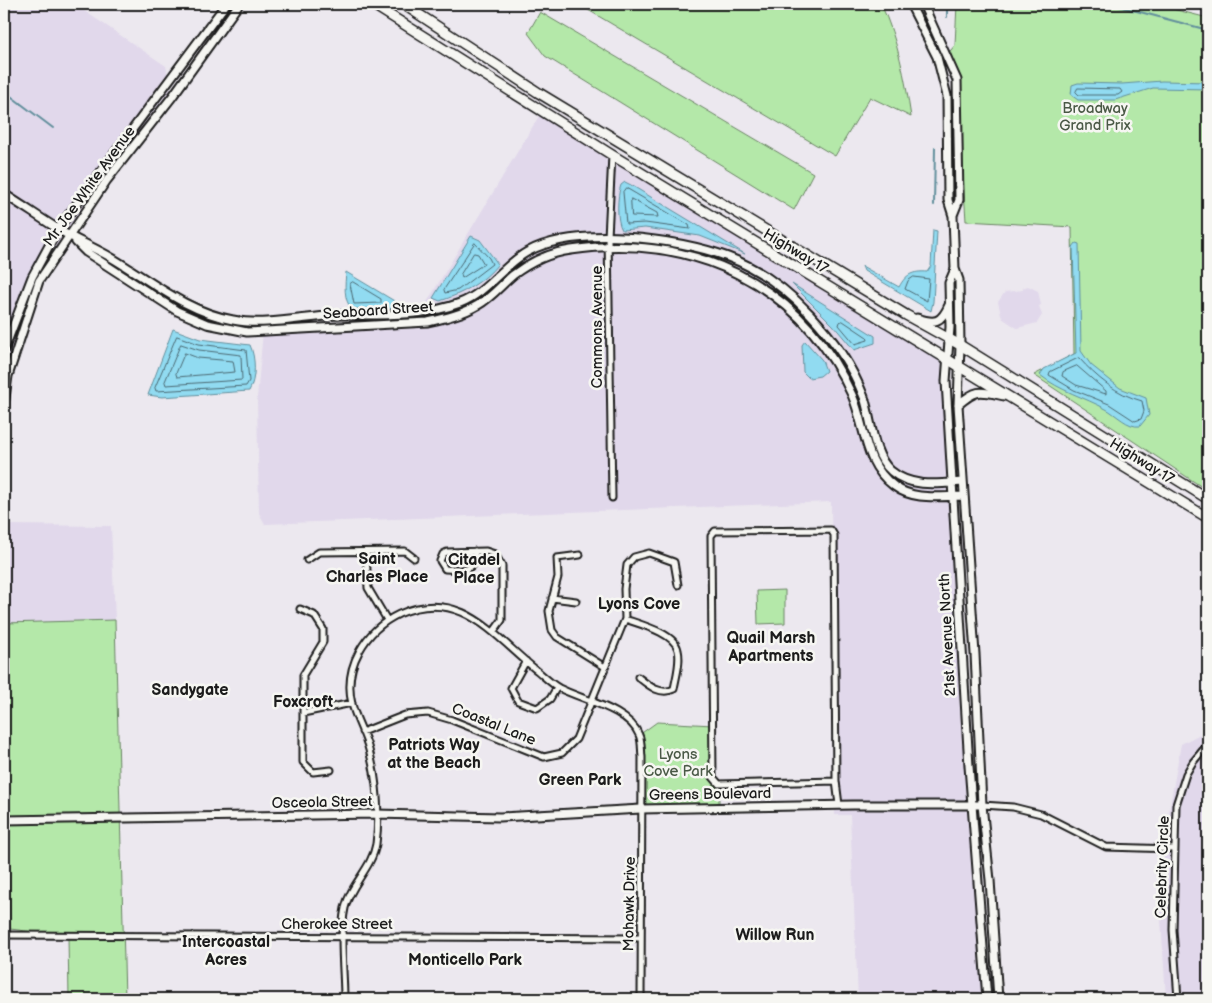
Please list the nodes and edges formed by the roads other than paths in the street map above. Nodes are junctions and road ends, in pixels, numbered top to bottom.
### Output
1 (228, 4) edge
2 (239, 4) edge
3 (372, 4) edge
4 (403, 4) edge
5 (910, 4) edge
6 (924, 4) edge
7 (233, 12) junction
8 (612, 155) junction
9 (4, 194) edge
10 (953, 216) junction
11 (58, 229) junction
12 (69, 235) junction
13 (608, 237) junction
14 (609, 247) junction
15 (954, 269) junction
16 (950, 302) junction
17 (906, 315) junction
18 (949, 339) junction
19 (960, 345) junction
20 (4, 350) edge
21 (948, 358) junction
22 (958, 364) junction
23 (1012, 397) junction
24 (4, 405) edge
25 (958, 406) junction
26 (952, 482) junction
27 (962, 482) junction
28 (952, 496) junction
29 (963, 496) junction
30 (612, 498) dead end
31 (1208, 499) edge
32 (1208, 518) edge
33 (476, 551) junction
34 (366, 553) junction
35 (580, 555) dead end
36 (414, 558) dead end
37 (307, 560) dead end
38 (678, 584) dead end
39 (552, 598) junction
40 (576, 601) dead end
41 (300, 609) dead end
42 (625, 619) junction
43 (387, 620) junction
44 (494, 631) junction
45 (526, 661) junction
46 (605, 667) junction
47 (638, 677) dead end
48 (557, 687) junction
49 (352, 703) junction
50 (592, 703) junction
51 (303, 713) junction
52 (362, 732) junction
53 (1208, 744) edge
54 (331, 770) dead end
55 (836, 781) junction
56 (972, 805) junction
57 (982, 805) junction
58 (839, 806) junction
59 (641, 809) junction
60 (376, 814) junction
61 (4, 820) edge
62 (1174, 849) junction
63 (4, 935) edge
64 (343, 937) junction
65 (640, 938) junction
66 (344, 999) edge
67 (641, 999) edge
68 (987, 999) edge
69 (998, 999) edge
70 (1178, 999) edge

1 - 7 street
1 - 11 street, Mr. Joe White Avenue
2 - 7 street, Mr. Joe White Avenue
3 - 8 highway, Highway 17
4 - 17 highway, Highway 17
5 - 10 street, 21st Avenue North
6 - 10 street, 21st Avenue North
7 - 12 street, Mr. Joe White Avenue
8 - 13 street, Commons Avenue
8 - 21 highway, Highway 17
9 - 11 street, Seaboard Street
10 - 15 street, 21st Avenue North
11 - 12 street, Seaboard Street
11 - 20 street, Mr. Joe White Avenue
12 - 13 street, Seaboard Street
12 - 14 street, Seaboard Street
12 - 24 street, Mr. Joe White Avenue
13 - 14 street, Commons Avenue
13 - 26 street, Seaboard Street
14 - 28 street, Seaboard Street
14 - 30 street, Commons Avenue
15 - 16 street, 21st Avenue North
15 - 19 street, 21st Avenue North
16 - 17 street
16 - 18 street, 21st Avenue North
17 - 18 highway, Highway 17
18 - 19 highway, Highway 17
18 - 21 street, 21st Avenue North
19 - 22 street, 21st Avenue North
19 - 31 highway, Highway 17
21 - 22 highway, Highway 17
21 - 26 street, 21st Avenue North
22 - 23 highway, Highway 17
22 - 25 street, 21st Avenue North
23 - 25 street
23 - 32 highway, Highway 17
25 - 27 street, 21st Avenue North
26 - 27 street, Seaboard Street
26 - 28 street, 21st Avenue North
27 - 29 street, 21st Avenue North
28 - 29 street, Seaboard Street
28 - 56 street, 21st Avenue North
29 - 57 street, 21st Avenue North
33 - 33 street
33 - 44 street
34 - 36 street
34 - 37 street
34 - 43 street
35 - 39 street
38 - 42 street
39 - 40 street
39 - 46 street
41 - 51 street
42 - 46 street, Coastal Lane
42 - 47 street
43 - 44 street, Greens Boulevard
43 - 49 street, Greens Boulevard
44 - 45 street, Greens Boulevard
45 - 48 street, Greens Boulevard
45 - 48 street
46 - 50 street, Coastal Lane
48 - 50 street, Greens Boulevard
49 - 51 street
49 - 52 street, Greens Boulevard
50 - 52 street, Coastal Lane
50 - 59 street, Greens Boulevard
51 - 54 street
52 - 60 street, Greens Boulevard
53 - 62 street, Celebrity Circle
55 - 55 street
55 - 58 street
56 - 57 street, Greens Boulevard
56 - 58 street, Greens Boulevard
56 - 68 street, 21st Avenue North
57 - 62 street, Greens Boulevard
57 - 69 street, 21st Avenue North
58 - 59 street, Greens Boulevard
59 - 60 street, Osceola Street
59 - 65 street, Mohawk Drive
60 - 61 street, Osceola Street
60 - 64 street, Greens Boulevard
62 - 70 street, Celebrity Circle
63 - 64 street, Cherokee Street
64 - 65 street, Cherokee Street
64 - 66 street, Greens Boulevard
65 - 67 street, Mohawk Drive

